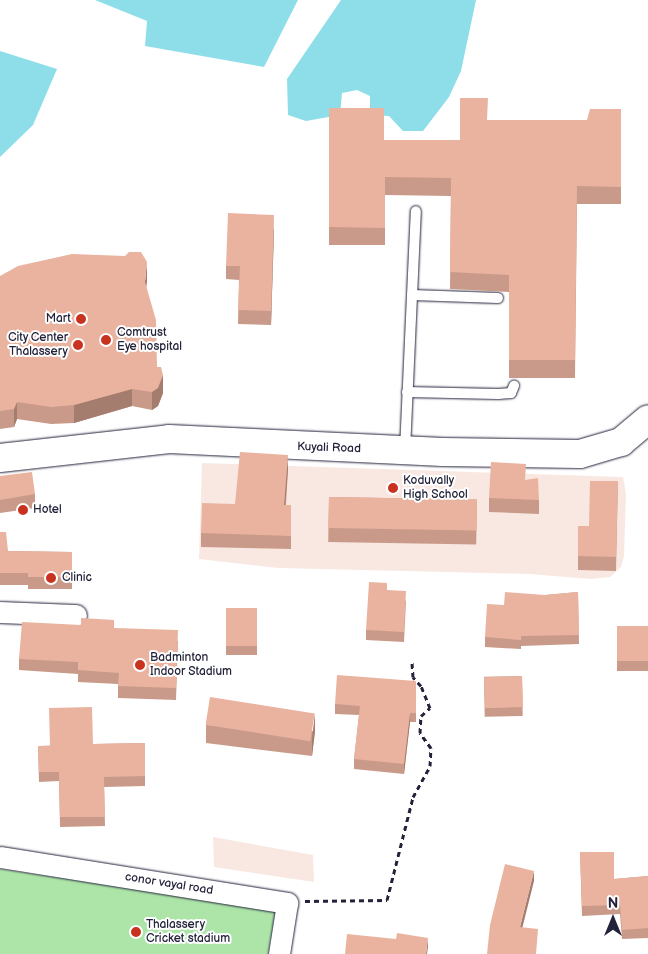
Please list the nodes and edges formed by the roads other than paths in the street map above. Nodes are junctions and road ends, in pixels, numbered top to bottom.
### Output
1 (416, 211) dead end
2 (412, 295) junction
3 (498, 298) dead end
4 (514, 386) dead end
5 (408, 392) junction
6 (644, 431) edge
7 (405, 451) junction
8 (0, 458) edge
9 (0, 612) edge
10 (76, 615) dead end
11 (0, 857) edge
12 (278, 954) edge

1 - 2 lane
2 - 3 lane
2 - 5 lane
4 - 5 lane
5 - 7 lane
6 - 7 main road, Kuyali Road
7 - 8 main road, Kuyali Road
9 - 10 street
11 - 12 street, conor vayal road

